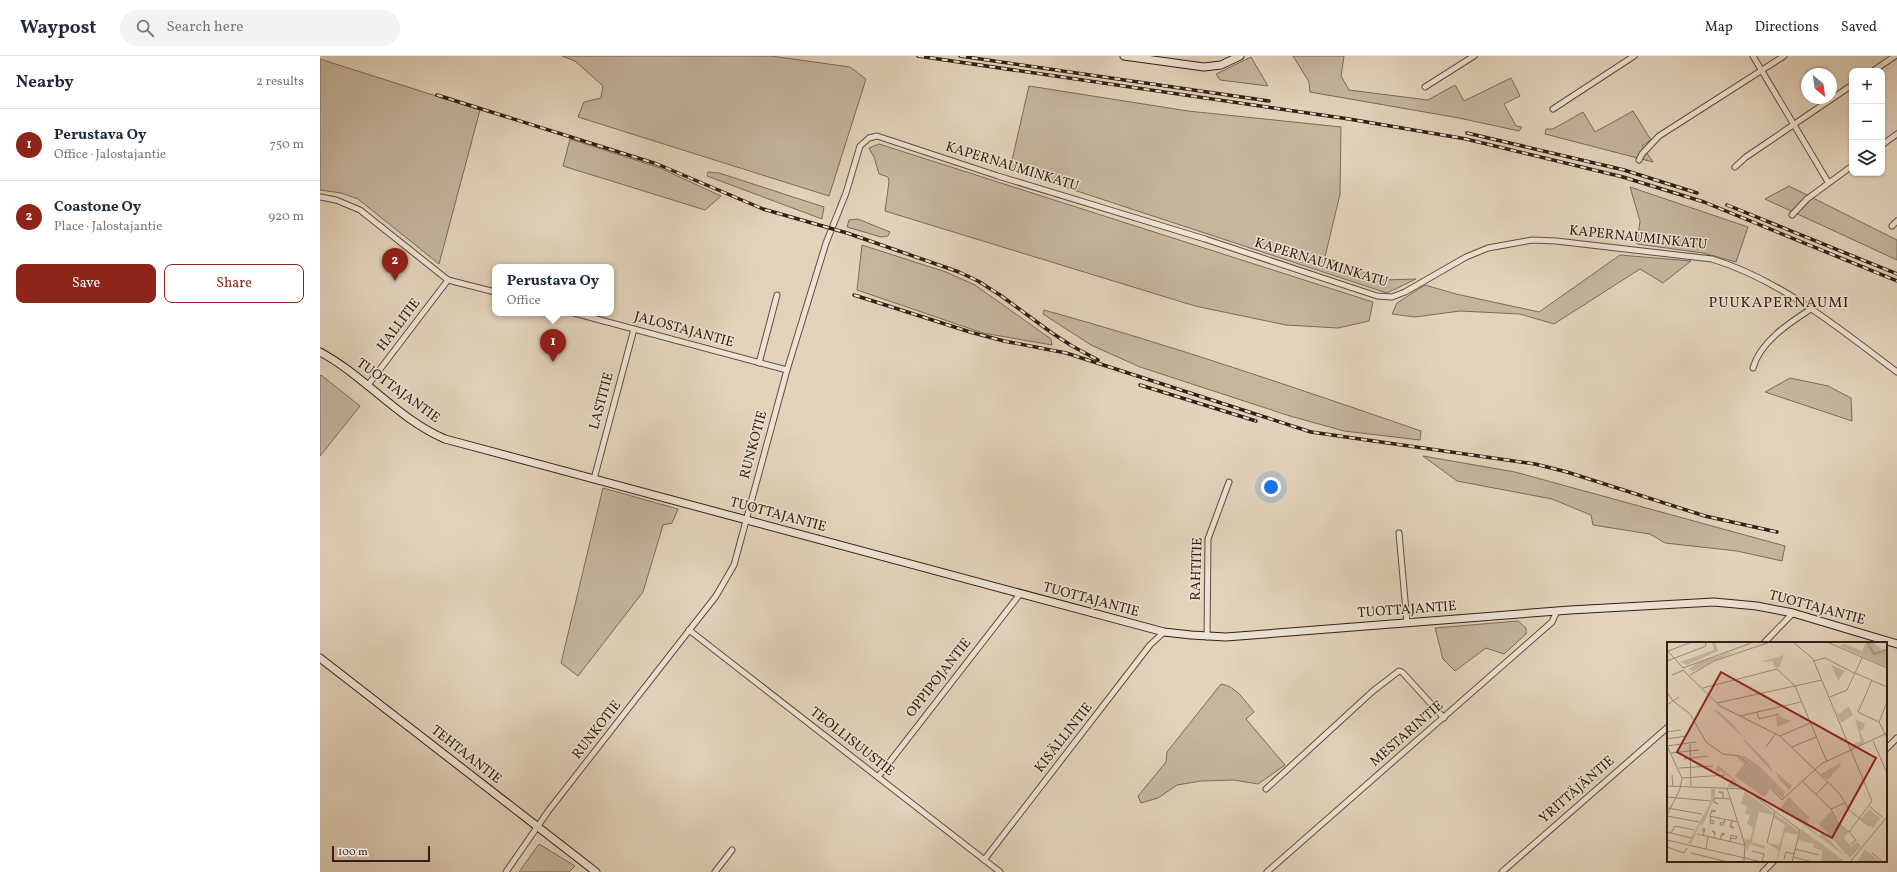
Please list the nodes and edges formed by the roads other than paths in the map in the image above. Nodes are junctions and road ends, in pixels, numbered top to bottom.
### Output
1 (1124, 56) edge
2 (1240, 56) edge
3 (1474, 56) edge
4 (1634, 56) edge
5 (1753, 56) edge
6 (1784, 56) edge
7 (1895, 56) edge
8 (1877, 68) edge
9 (1762, 71) junction
10 (1425, 87) dead end
11 (1849, 87) edge
12 (1553, 109) dead end
13 (1794, 124) junction
14 (1897, 134) edge
15 (876, 136) joint
16 (1885, 143) edge
17 (1639, 160) dead end
18 (1735, 167) dead end
19 (1849, 168) edge
20 (1828, 182) junction
21 (320, 197) edge
22 (1792, 215) dead end
23 (1897, 221) edge
24 (1892, 226) dead end
25 (448, 280) junction
26 (492, 291) edge
27 (777, 295) dead end
28 (1811, 309) junction
29 (585, 316) edge
30 (634, 329) junction
31 (320, 352) edge
32 (759, 363) junction
33 (1753, 368) dead end
34 (786, 370) junction
35 (1897, 372) edge
36 (368, 386) junction
37 (594, 479) junction
38 (1229, 482) dead end
39 (746, 520) junction
40 (1399, 533) dead end
41 (1020, 594) junction
42 (1557, 611) junction
43 (1793, 613) junction
44 (1407, 623) junction
45 (689, 630) junction
46 (1164, 632) junction
47 (1208, 637) junction
48 (1765, 642) edge
49 (1897, 644) edge
50 (320, 658) edge
51 (1444, 718) junction
52 (1667, 728) edge
53 (1897, 738) edge
54 (1887, 749) edge
55 (878, 777) junction
56 (1266, 789) dead end
57 (537, 826) junction
58 (732, 850) dead end
59 (984, 860) junction
60 (1773, 862) edge
61 (506, 872) edge
62 (596, 872) edge
63 (715, 872) edge
64 (1000, 872) edge
65 (1267, 872) edge
66 (1502, 872) edge
67 (1763, 872) edge

1 - 2 street
3 - 10 street
4 - 12 street
5 - 9 street
6 - 9 street
7 - 8 street
9 - 13 street
9 - 17 street
11 - 13 street
13 - 18 street
13 - 20 street
14 - 16 street
15 - 28 street, KAPERNAUMINKATU
15 - 34 street, RUNKOTIE
19 - 20 street
20 - 22 street
21 - 25 street
23 - 24 street
25 - 26 street
25 - 36 street, HALLITIE
27 - 32 street
28 - 33 street
28 - 35 street, KAPERNAUMINKATU
29 - 30 street, JALOSTAJANTIE
30 - 32 street, JALOSTAJANTIE
30 - 37 street, LASTITIE
31 - 36 street, TUOTTAJANTIE
32 - 34 street, JALOSTAJANTIE
34 - 39 street, RUNKOTIE
36 - 37 street, TUOTTAJANTIE
37 - 39 street, TUOTTAJANTIE
38 - 47 street, RAHTITIE
39 - 41 street, TUOTTAJANTIE
39 - 45 street, RUNKOTIE
40 - 44 street
41 - 46 street, TUOTTAJANTIE
41 - 55 street, OPPIPOJANTIE
42 - 43 street, TUOTTAJANTIE
42 - 44 street, TUOTTAJANTIE
42 - 51 street, MESTARINTIE
43 - 48 street
43 - 49 street, TUOTTAJANTIE
44 - 47 street, TUOTTAJANTIE
45 - 55 street, TEOLLISUUSTIE
45 - 57 street, RUNKOTIE
46 - 47 street, TUOTTAJANTIE
46 - 59 street, KISÄLLINTIE
50 - 57 street, TEHTAANTIE
51 - 56 street
51 - 65 street, MESTARINTIE
52 - 66 street, YRITTÄJÄNTIE
53 - 54 street
55 - 59 street, TEOLLISUUSTIE
57 - 61 street, RUNKOTIE
57 - 62 street, TEHTAANTIE
58 - 63 street
59 - 64 street, TEOLLISUUSTIE
60 - 67 street

